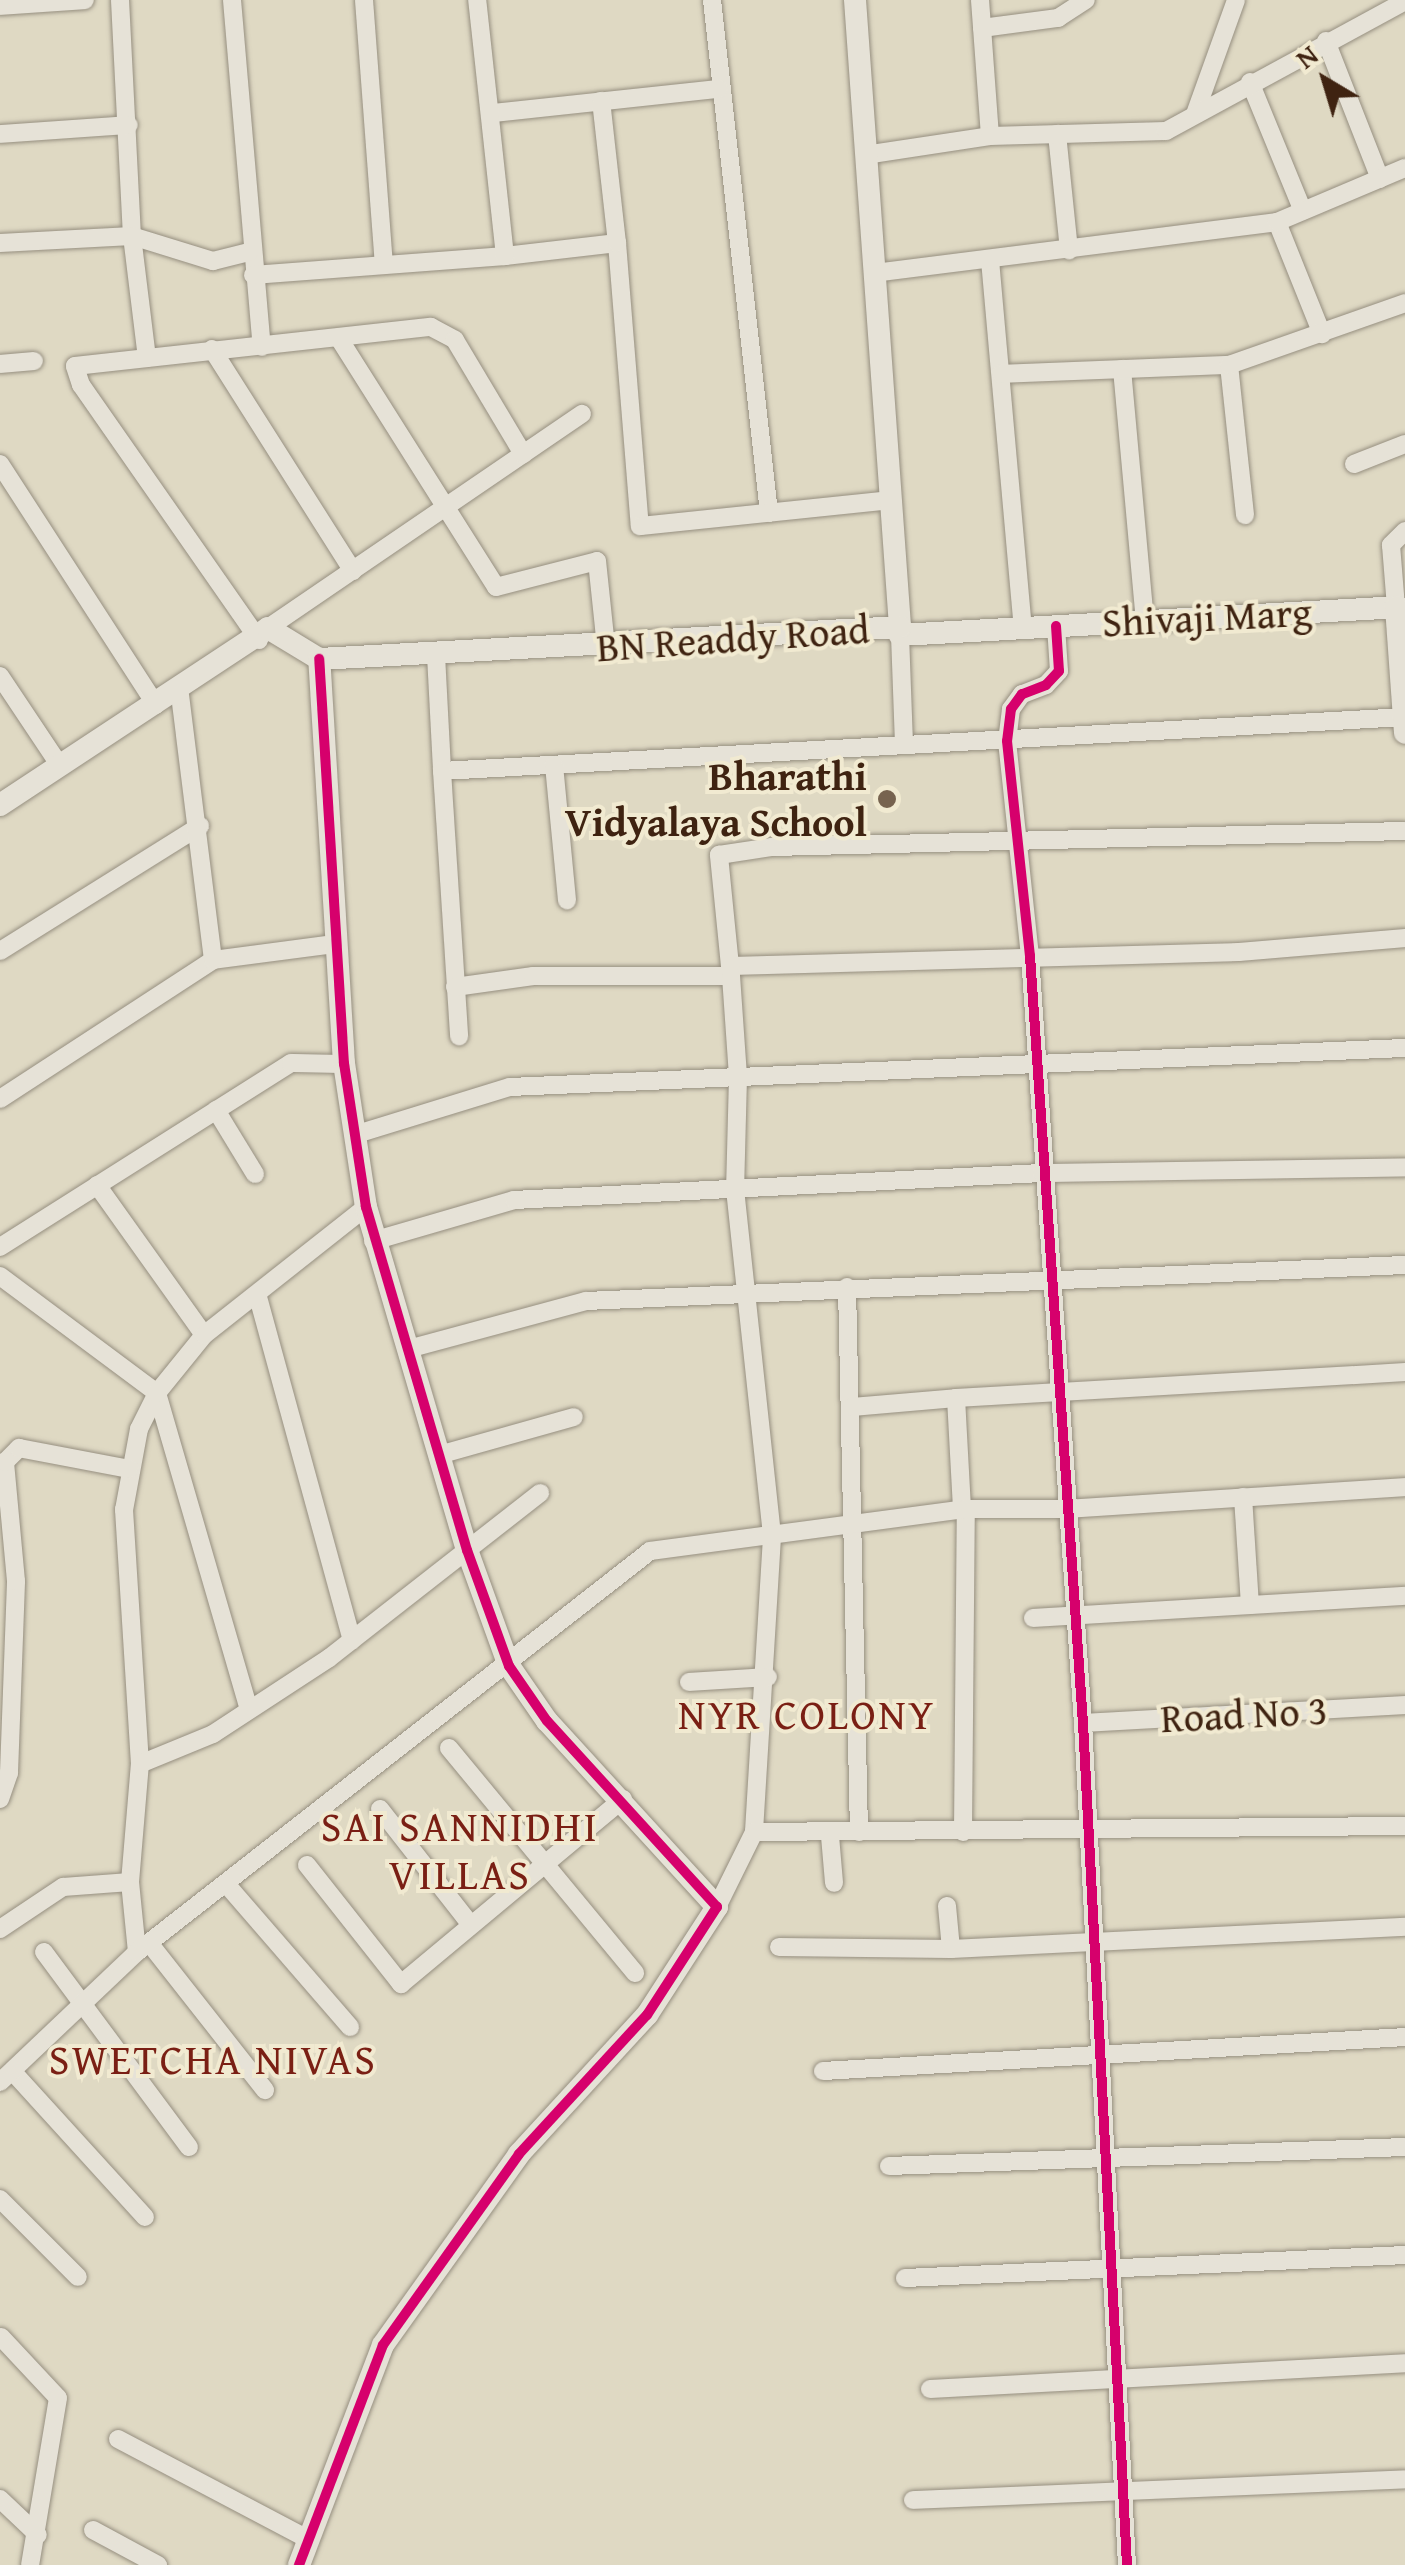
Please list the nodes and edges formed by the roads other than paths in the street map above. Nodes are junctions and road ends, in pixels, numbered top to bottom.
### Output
1 (86, 0) edge
2 (120, 0) edge
3 (232, 0) edge
4 (364, 0) edge
5 (477, 0) edge
6 (712, 0) edge
7 (854, 0) edge
8 (980, 0) edge
9 (1086, 0) edge
10 (1236, 0) edge
11 (1405, 1) edge
12 (0, 6) edge
13 (982, 28) junction
14 (1326, 41) junction
15 (1250, 82) junction
16 (719, 89) junction
17 (601, 101) junction
18 (492, 113) junction
19 (1195, 114) junction
20 (129, 126) junction
21 (0, 134) edge
22 (1057, 134) junction
23 (990, 136) junction
24 (865, 155) junction
25 (1405, 168) edge
26 (1380, 179) junction
27 (1304, 211) junction
28 (1277, 222) junction
29 (132, 236) junction
30 (0, 243) edge
31 (617, 244) junction
32 (1070, 250) junction
33 (249, 252) junction
34 (504, 256) junction
35 (990, 260) junction
36 (384, 264) junction
37 (874, 273) junction
38 (254, 275) junction
39 (1405, 303) edge
40 (1322, 334) junction
41 (340, 340) junction
42 (0, 344) edge
43 (262, 347) junction
44 (212, 349) junction
45 (147, 358) junction
46 (34, 361) dead end
47 (1, 364) edge
48 (1229, 365) junction
49 (1122, 369) junction
50 (1001, 374) junction
51 (582, 414) dead end
52 (1405, 444) edge
53 (523, 454) junction
54 (0, 464) edge
55 (1354, 464) dead end
56 (890, 500) junction
57 (442, 510) junction
58 (769, 513) junction
59 (1245, 514) dead end
60 (1405, 531) edge
61 (353, 570) junction
62 (1401, 607) edge
63 (1145, 620) junction
64 (1056, 626) junction
65 (1023, 628) junction
66 (900, 631) junction
67 (263, 634) junction
68 (606, 646) junction
69 (436, 655) junction
70 (319, 659) junction
71 (0, 676) edge
72 (179, 687) junction
73 (156, 705) junction
74 (1404, 717) edge
75 (1405, 733) edge
76 (1007, 741) junction
77 (904, 742) junction
78 (554, 765) junction
79 (60, 766) junction
80 (442, 771) junction
81 (0, 805) edge
82 (200, 826) junction
83 (1405, 831) edge
84 (1020, 840) junction
85 (567, 900) dead end
86 (1405, 938) edge
87 (335, 944) junction
88 (0, 950) edge
89 (1030, 956) junction
90 (213, 960) junction
91 (731, 971) junction
92 (455, 987) junction
93 (460, 1036) dead end
94 (1405, 1048) edge
95 (344, 1064) junction
96 (1033, 1064) junction
97 (738, 1077) junction
98 (0, 1098) edge
99 (216, 1110) junction
100 (357, 1134) junction
101 (1405, 1166) edge
102 (1042, 1173) junction
103 (256, 1174) dead end
104 (97, 1185) junction
105 (735, 1188) junction
106 (366, 1207) junction
107 (372, 1241) junction
108 (0, 1246) edge
109 (1405, 1265) edge
110 (0, 1276) edge
111 (1053, 1284) junction
112 (847, 1287) junction
113 (749, 1294) junction
114 (258, 1297) junction
115 (204, 1334) junction
116 (408, 1348) junction
117 (1405, 1372) edge
118 (1056, 1392) junction
119 (157, 1394) junction
120 (956, 1398) junction
121 (852, 1407) junction
122 (574, 1417) dead end
123 (440, 1456) junction
124 (2, 1461) edge
125 (129, 1470) junction
126 (1405, 1487) edge
127 (540, 1494) dead end
128 (1243, 1498) junction
129 (964, 1509) junction
130 (1067, 1509) junction
131 (856, 1523) junction
132 (772, 1537) junction
133 (467, 1550) junction
134 (8, 1586) edge
135 (1405, 1596) edge
136 (1250, 1605) junction
137 (1075, 1615) junction
138 (1032, 1618) dead end
139 (352, 1640) junction
140 (509, 1666) junction
141 (768, 1676) junction
142 (689, 1682) dead end
143 (5, 1700) edge
144 (1405, 1705) edge
145 (249, 1710) junction
146 (1083, 1724) junction
147 (449, 1748) dead end
148 (140, 1764) junction
149 (0, 1799) edge
150 (623, 1799) junction
151 (380, 1808) dead end
152 (1405, 1826) edge
153 (1090, 1830) junction
154 (754, 1832) junction
155 (859, 1832) junction
156 (963, 1832) junction
157 (830, 1836) junction
158 (545, 1864) junction
159 (307, 1866) dead end
160 (130, 1882) junction
161 (834, 1883) dead end
162 (226, 1885) junction
163 (947, 1906) dead end
164 (717, 1908) junction
165 (471, 1926) junction
166 (1405, 1927) edge
167 (0, 1929) edge
168 (1094, 1938) junction
169 (779, 1947) dead end
170 (143, 1948) junction
171 (951, 1949) junction
172 (44, 1952) dead end
173 (636, 1973) dead end
174 (78, 2004) junction
175 (350, 2027) dead end
176 (1405, 2037) edge
177 (1100, 2054) junction
178 (824, 2070) dead end
179 (6, 2077) edge
180 (265, 2090) dead end
181 (190, 2147) dead end
182 (1405, 2148) edge
183 (1107, 2163) junction
184 (889, 2166) dead end
185 (0, 2199) edge
186 (145, 2217) dead end
187 (1405, 2255) edge
188 (1112, 2271) junction
189 (78, 2277) dead end
190 (905, 2278) dead end
191 (0, 2337) edge
192 (1405, 2363) edge
193 (1116, 2384) junction
194 (930, 2390) dead end
195 (118, 2439) dead end
196 (1405, 2479) edge
197 (1122, 2490) junction
198 (0, 2499) edge
199 (912, 2500) dead end
200 (93, 2530) dead end
201 (38, 2535) junction
202 (308, 2539) junction
203 (30, 2565) edge
204 (158, 2565) edge
205 (299, 2565) edge
206 (1127, 2565) edge

1 - 12 street
2 - 20 street
3 - 33 street
4 - 36 street
5 - 18 street
6 - 16 street
7 - 24 street, BN Readdy Road
8 - 13 street
9 - 13 street
10 - 19 street
11 - 14 street
13 - 23 street
14 - 15 street
14 - 26 street
15 - 19 street
15 - 27 street
16 - 17 street
16 - 58 street
17 - 18 street
17 - 31 street
18 - 34 street
19 - 22 street
20 - 21 street
20 - 29 street
22 - 23 street
22 - 32 street
23 - 24 street
24 - 37 street, BN Readdy Road
25 - 26 street
26 - 27 street
27 - 28 street
28 - 32 street
28 - 40 street
29 - 30 street
29 - 33 street
29 - 45 street
31 - 34 street
31 - 58 street
32 - 35 street
33 - 38 street
34 - 36 street
35 - 37 street
35 - 50 street
36 - 38 street
37 - 56 street, BN Readdy Road
38 - 43 street
39 - 40 street
40 - 48 street
41 - 43 street
41 - 53 street
41 - 57 street
42 - 47 street
43 - 44 street
44 - 45 street
44 - 61 street
45 - 67 street
46 - 47 street
48 - 49 street
48 - 59 street
49 - 50 street
49 - 63 street
50 - 65 street
51 - 53 street
52 - 55 street
53 - 57 street
54 - 73 street
56 - 58 street
56 - 66 street, BN Readdy Road
57 - 61 street
57 - 68 street
60 - 62 street
61 - 67 street
62 - 63 street, Shivaji Marg
62 - 74 street
63 - 64 street, Shivaji Marg
64 - 65 street, Shivaji Marg
64 - 76 street
65 - 66 street, Shivaji Marg
66 - 68 street, BN Readdy Road
66 - 77 street
67 - 70 street
67 - 72 street
68 - 69 street, BN Readdy Road
69 - 70 street, BN Readdy Road
69 - 80 street
70 - 87 street
71 - 79 street
72 - 73 street
72 - 82 street
73 - 79 street
74 - 75 street
74 - 76 street
76 - 77 street
76 - 84 street
77 - 78 street
78 - 80 street
78 - 85 street
79 - 81 street
80 - 92 street
82 - 88 street
82 - 90 street
83 - 84 street
84 - 89 street
84 - 91 street
86 - 89 street
87 - 90 street
87 - 95 street
89 - 91 street
89 - 96 street
90 - 98 street
91 - 92 street
91 - 97 street
92 - 93 street
94 - 96 street
95 - 99 street
95 - 100 street
96 - 97 street
96 - 102 street
97 - 100 street
97 - 105 street
99 - 103 street
99 - 104 street
100 - 106 street
101 - 102 street
102 - 105 street
102 - 111 street
104 - 108 street
104 - 115 street
105 - 107 street
105 - 113 street
106 - 107 street
106 - 114 street
107 - 116 street
109 - 111 street
110 - 119 street
111 - 112 street
111 - 118 street
112 - 113 street
112 - 121 street
113 - 116 street
113 - 132 street
114 - 115 street
114 - 139 street
115 - 119 street
116 - 123 street
117 - 118 street
118 - 120 street
118 - 130 street
119 - 125 street
119 - 145 street
120 - 121 street
120 - 129 street
121 - 131 street
122 - 123 street
123 - 133 street
124 - 125 street
124 - 134 street
125 - 148 street
126 - 128 street
127 - 133 street
128 - 130 street
128 - 136 street
129 - 130 street
129 - 131 street
129 - 156 street
130 - 137 street
131 - 132 street
131 - 155 street
132 - 140 street
132 - 141 street
133 - 139 street
133 - 140 street
134 - 143 street
135 - 136 street
136 - 137 street
137 - 138 street
137 - 146 street
139 - 145 street
140 - 150 street
140 - 162 street
141 - 142 street
141 - 154 street
143 - 149 street
144 - 146 street, Road No 3
145 - 148 street
146 - 153 street
147 - 158 street
148 - 160 street
150 - 158 street
150 - 164 street
151 - 165 street
152 - 153 street
153 - 156 street
153 - 168 street
154 - 157 street
154 - 164 street
155 - 156 street
155 - 157 street
157 - 161 street
158 - 165 street
158 - 173 street
159 - 165 street
160 - 167 street
160 - 170 street
162 - 170 street
162 - 175 street
163 - 171 street
164 - 202 street
166 - 168 street
168 - 171 street
168 - 177 street
169 - 171 street
170 - 174 street
170 - 180 street
172 - 174 street
174 - 179 street
174 - 181 street
176 - 177 street
177 - 178 street
177 - 183 street
179 - 186 street
182 - 183 street
183 - 184 street
183 - 188 street
185 - 189 street
187 - 188 street
188 - 190 street
188 - 193 street
191 - 201 street
192 - 193 street
193 - 194 street
193 - 197 street
195 - 202 street
196 - 197 street
197 - 199 street
197 - 206 street
198 - 201 street
200 - 204 street
201 - 203 street
202 - 205 street

